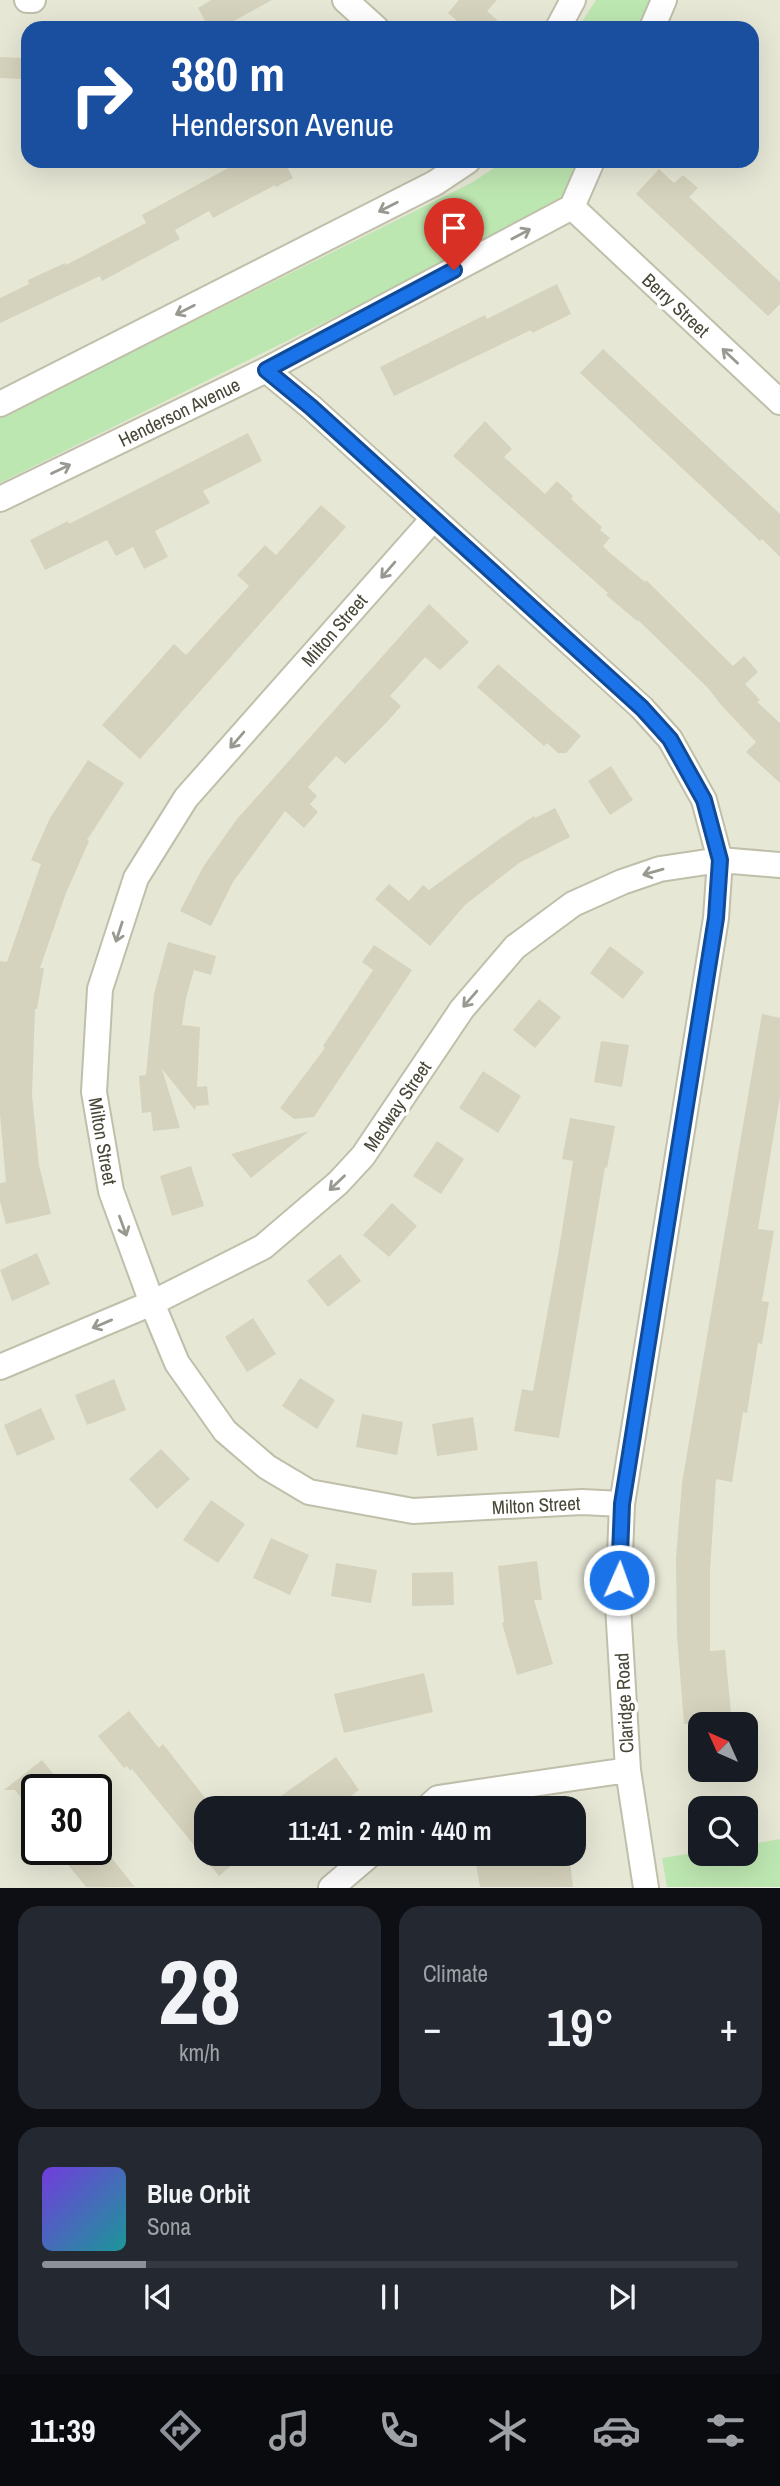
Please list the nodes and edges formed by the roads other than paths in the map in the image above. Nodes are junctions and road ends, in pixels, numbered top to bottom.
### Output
1 (27, 0) edge
2 (33, 0) edge
3 (345, 0) edge
4 (573, 0) edge
5 (664, 0) edge
6 (368, 21) edge
7 (562, 21) edge
8 (655, 21) edge
9 (458, 168) edge
10 (589, 168) edge
11 (572, 207) junction
12 (266, 370) junction
13 (780, 402) edge
14 (0, 404) edge
15 (0, 499) edge
16 (433, 519) junction
17 (720, 860) junction
18 (780, 865) edge
19 (152, 1303) junction
20 (0, 1367) edge
21 (622, 1504) junction
22 (628, 1770) junction
23 (452, 1796) edge
24 (357, 1866) edge
25 (331, 1888) edge
26 (646, 1888) edge

1 - 2 street
3 - 6 street
4 - 7 street
5 - 8 street
9 -> 14 street
10 - 11 street
12 -> 11 street, Henderson Avenue
13 -> 11 street, Berry Street
15 -> 12 street, Henderson Avenue
12 - 16 street, Claridge Road
16 - 17 street, Claridge Road
16 -> 19 street, Milton Street
17 - 18 street, Medway Street
17 -> 19 street, Medway Street
17 - 21 street, Claridge Road
19 -> 20 street, Medway Street
19 - 21 street, Milton Street
21 - 22 street, Claridge Road
22 - 23 street
22 - 26 street, Claridge Road
24 - 25 street

